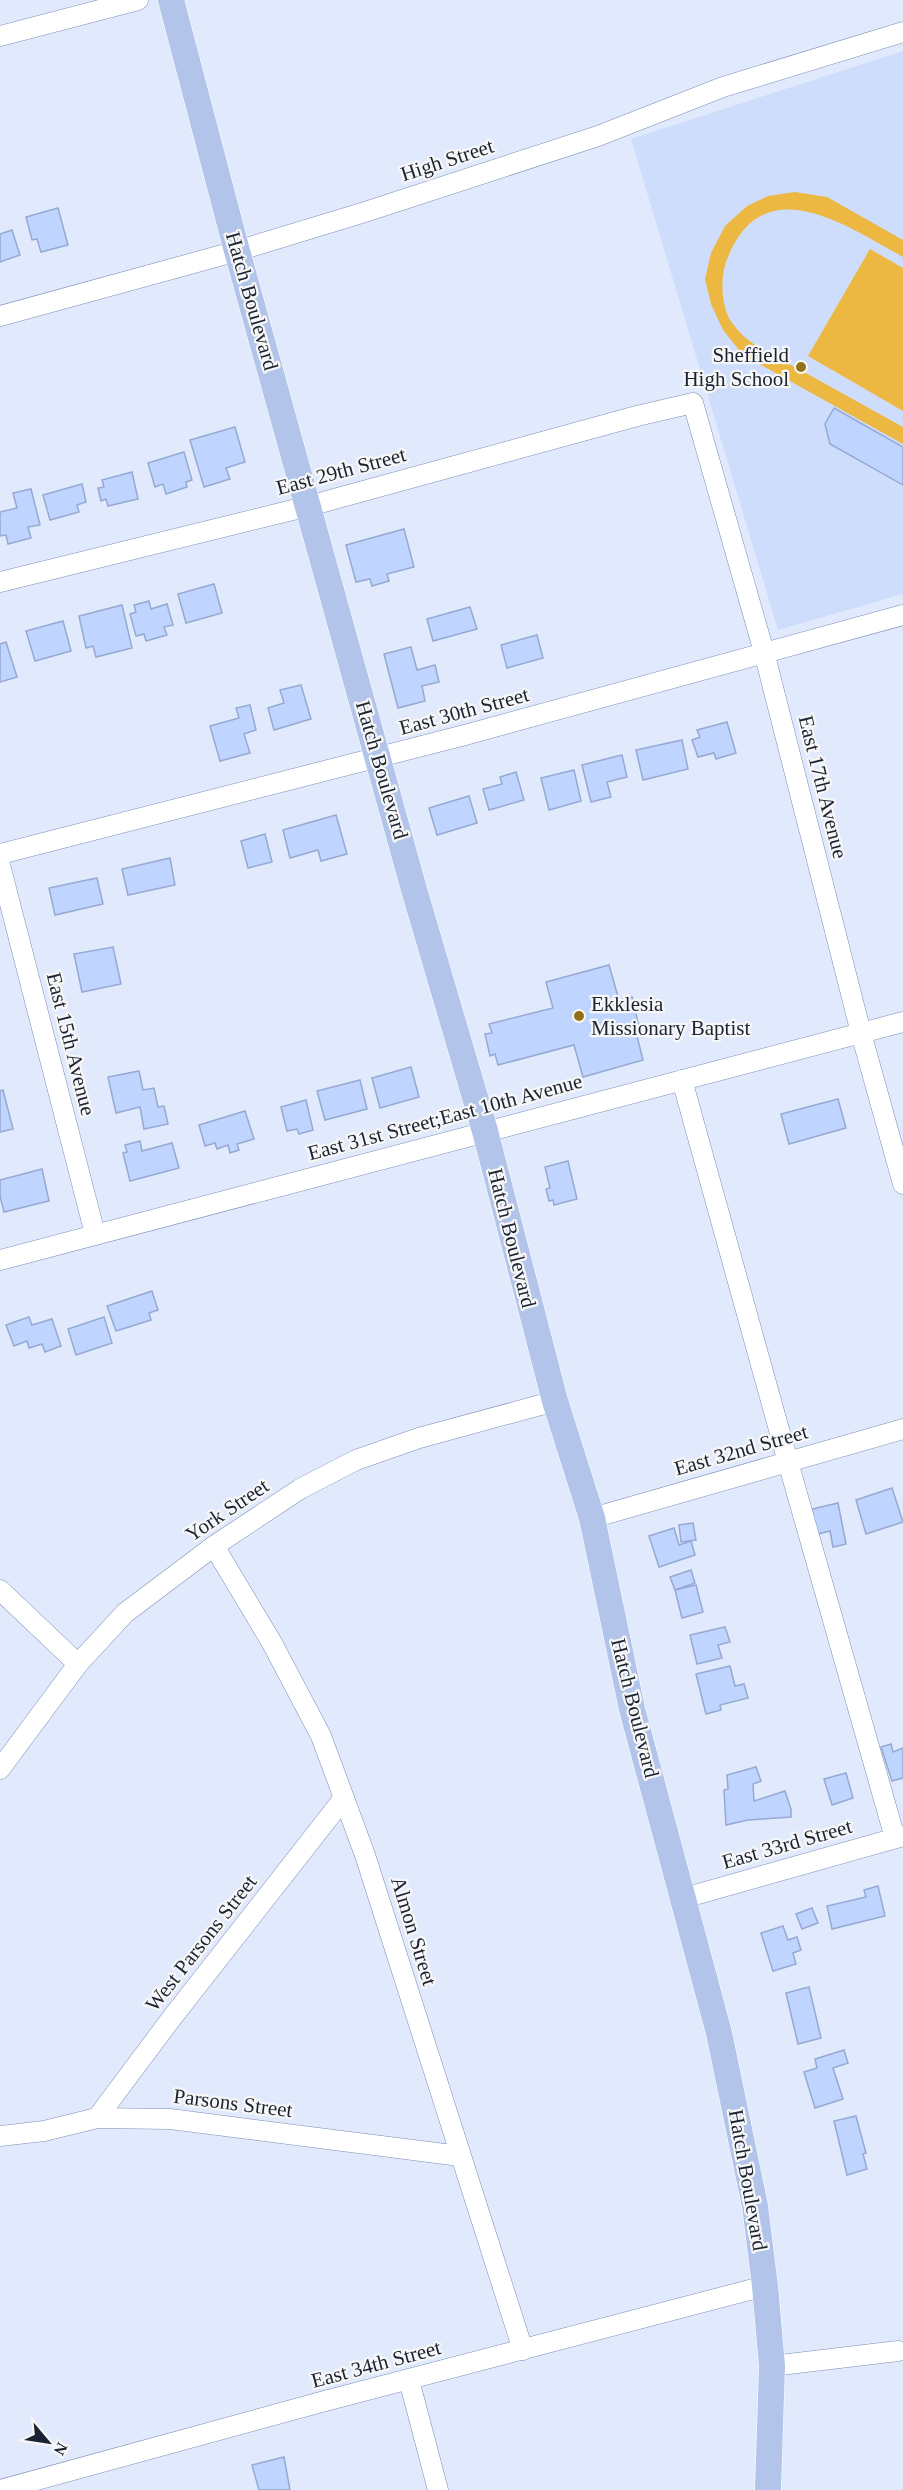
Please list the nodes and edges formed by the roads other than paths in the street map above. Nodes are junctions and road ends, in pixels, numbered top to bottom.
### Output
1 (138, 0) edge
2 (171, 0) edge
3 (903, 32) edge
4 (0, 36) edge
5 (237, 251) junction
6 (0, 316) edge
7 (693, 403) joint
8 (309, 506) junction
9 (0, 582) edge
10 (903, 615) edge
11 (764, 652) junction
12 (379, 758) junction
13 (0, 854) edge
14 (0, 865) edge
15 (903, 1022) edge
16 (861, 1034) junction
17 (682, 1080) junction
18 (484, 1131) junction
19 (903, 1184) edge
20 (95, 1234) junction
21 (0, 1260) edge
22 (555, 1401) junction
23 (903, 1429) edge
24 (788, 1462) junction
25 (592, 1518) junction
26 (214, 1546) junction
27 (0, 1590) edge
28 (78, 1664) junction
29 (0, 1769) edge
30 (344, 1798) junction
31 (899, 1837) edge
32 (684, 1898) junction
33 (96, 2118) junction
34 (0, 2136) edge
35 (460, 2156) junction
36 (765, 2286) junction
37 (523, 2350) junction
38 (901, 2351) edge
39 (772, 2366) junction
40 (409, 2380) junction
41 (26, 2487) edge
42 (0, 2490) edge
43 (438, 2490) edge
44 (768, 2490) edge

1 - 4 street
2 - 5 main road, Hatch Boulevard
3 - 5 street, High Street
5 - 6 street, High Street
5 - 8 main road, Hatch Boulevard
7 - 8 street, East 29th Street
7 - 11 street, East 17th Avenue
8 - 9 street, East 29th Street
8 - 12 main road, Hatch Boulevard
10 - 11 street, East 30th Street
11 - 12 street, East 30th Street
11 - 16 street, East 17th Avenue
12 - 13 street, East 30th Street
12 - 18 main road, Hatch Boulevard
14 - 20 street, East 15th Avenue
15 - 16 street, East 31st Street;East 10th Avenue
16 - 17 street, East 31st Street;East 10th Avenue
16 - 19 street, East 17th Avenue
17 - 18 street, East 31st Street;East 10th Avenue
17 - 24 street
18 - 20 street, East 31st Street;East 10th Avenue
18 - 22 main road, Hatch Boulevard
20 - 21 street, East 31st Street;East 10th Avenue
22 - 25 main road, Hatch Boulevard
22 - 26 street, York Street
23 - 24 street, East 32nd Street
24 - 25 street, East 32nd Street
24 - 31 street
25 - 32 main road, Hatch Boulevard
26 - 28 street, York Street
26 - 30 street, Almon Street
27 - 28 street
28 - 29 street, York Street
30 - 33 street, West Parsons Street
30 - 35 street, Almon Street
31 - 32 street, East 33rd Street
32 - 36 main road, Hatch Boulevard
33 - 34 street, Parsons Street
33 - 35 street, Parsons Street
35 - 37 street, Almon Street
36 - 37 street, East 34th Street
36 - 39 main road, Hatch Boulevard
37 - 40 street, East 34th Street
38 - 39 street
39 - 44 main road, Hatch Boulevard
40 - 41 street, East 34th Street
40 - 43 street
41 - 42 street, East 34th Street

